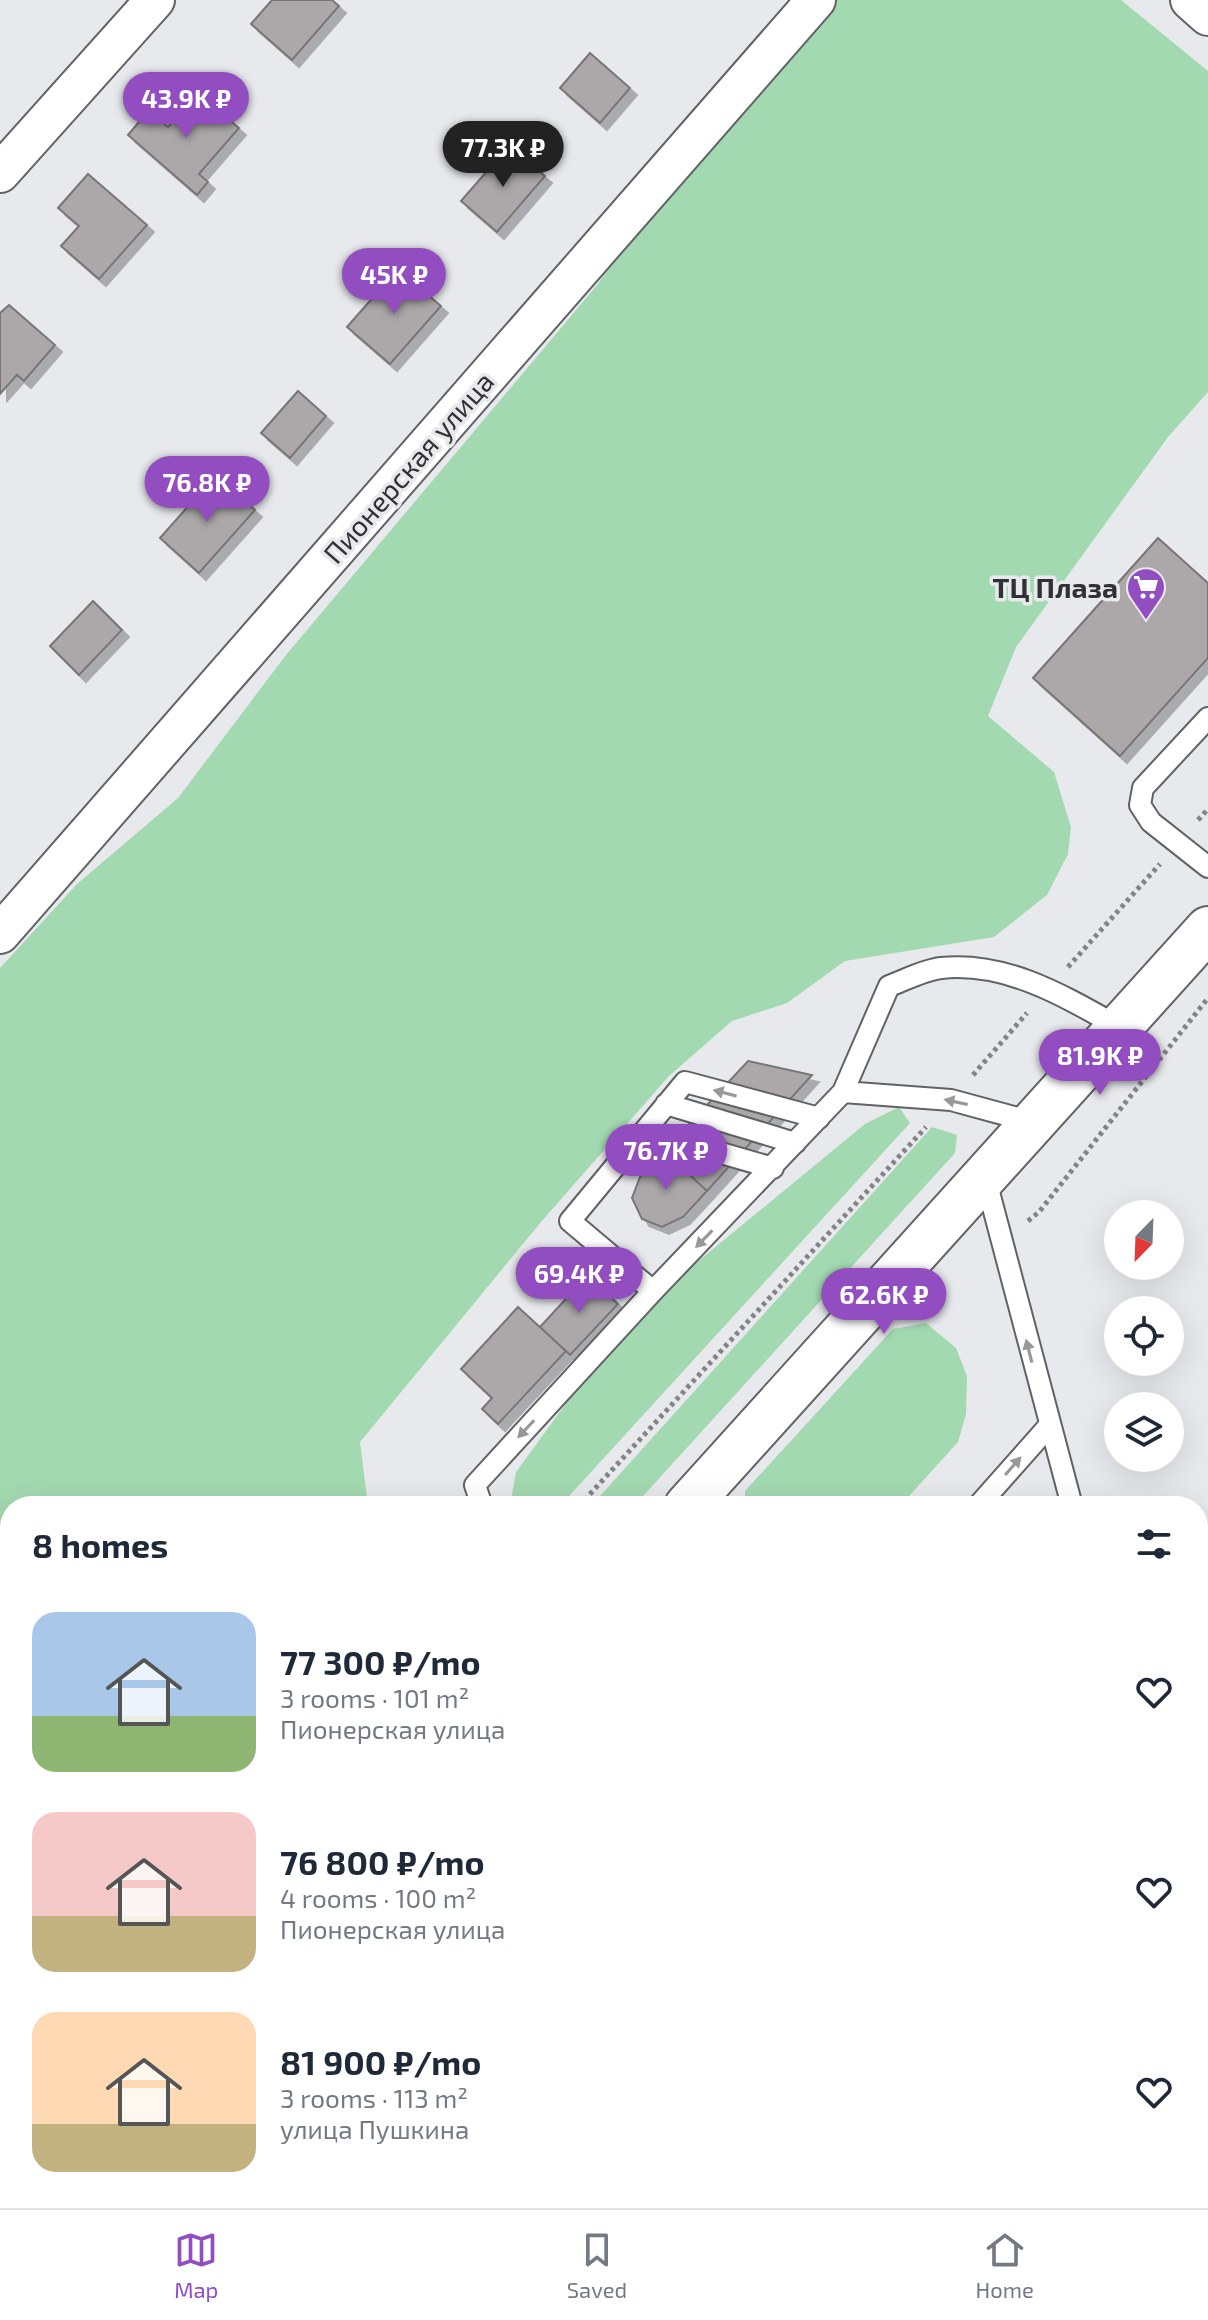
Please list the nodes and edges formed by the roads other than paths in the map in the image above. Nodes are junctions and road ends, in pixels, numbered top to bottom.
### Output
1 (155, 0) edge
2 (816, 0) edge
3 (1190, 0) edge
4 (1208, 16) edge
5 (0, 173) edge
6 (1208, 718) edge
7 (1208, 867) edge
8 (1208, 929) edge
9 (0, 934) edge
10 (1119, 1027) junction
11 (843, 1092) junction
12 (666, 1104) junction
13 (819, 1118) junction
14 (1032, 1122) junction
15 (645, 1131) junction
16 (795, 1143) junction
17 (773, 1168) junction
18 (985, 1173) junction
19 (653, 1291) junction
20 (1048, 1427) junction
21 (479, 1496) edge
22 (696, 1496) edge
23 (987, 1496) edge
24 (1069, 1496) edge

1 - 5 street
2 - 9 street, Пионерская улица
3 - 4 street
6 - 7 lane
8 - 10 main road
10 - 11 lane
10 - 14 main road
11 - 13 lane
14 -> 11 lane
13 -> 12 lane
12 - 15 lane
12 - 16 lane
13 - 16 lane
14 - 18 main road
15 - 17 lane
15 - 19 lane
16 - 17 lane
17 -> 19 lane
20 -> 18 lane
18 - 22 main road
19 -> 21 lane
23 -> 20 lane
20 - 24 lane

